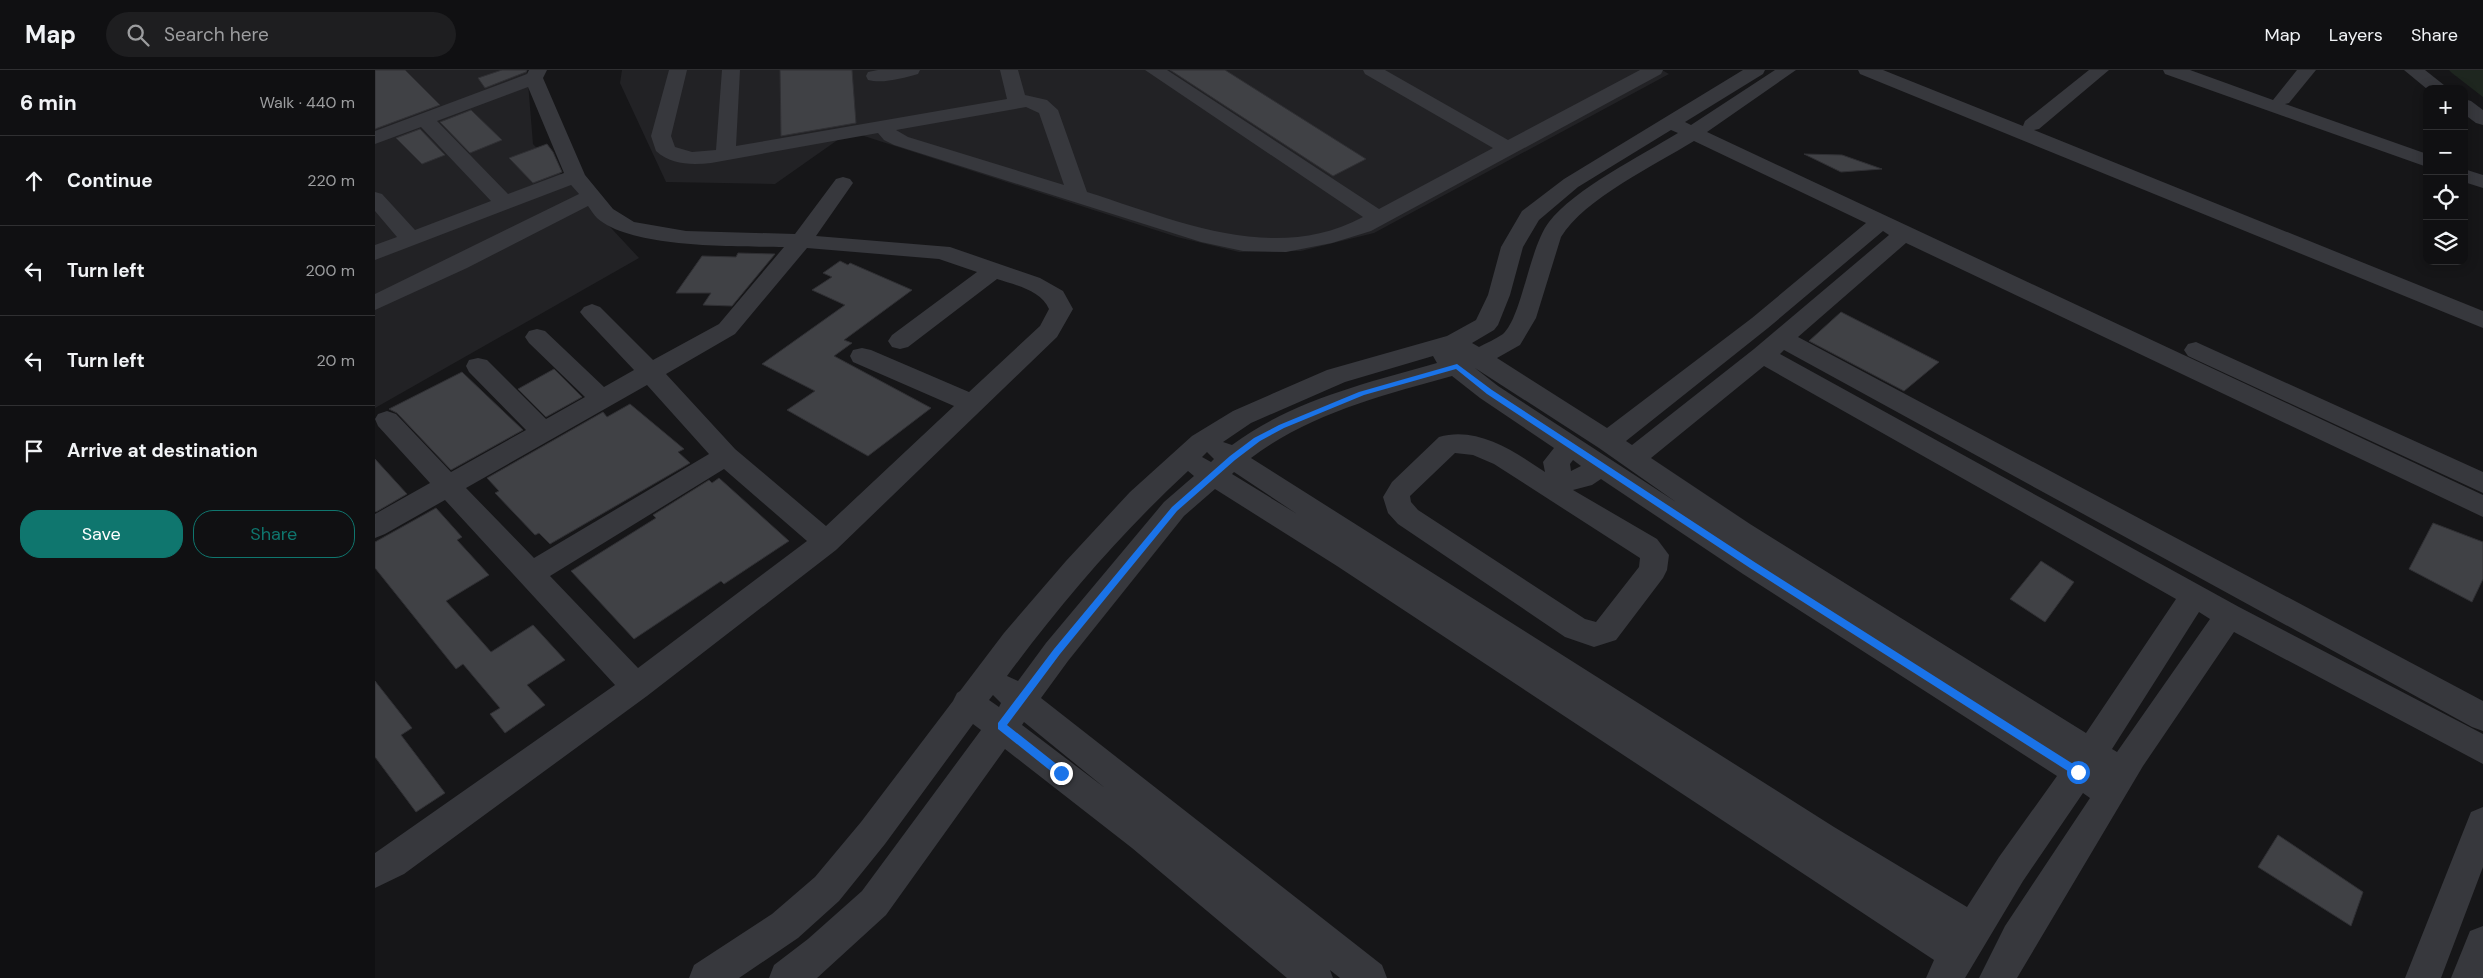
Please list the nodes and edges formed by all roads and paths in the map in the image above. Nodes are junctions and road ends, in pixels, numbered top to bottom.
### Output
1 (678, 70) edge
2 (731, 70) edge
3 (911, 70) edge
4 (1009, 70) edge
5 (1154, 70) edge
6 (1372, 70) edge
7 (1756, 70) edge
8 (1787, 70) edge
9 (1867, 70) edge
10 (1895, 70) edge
11 (2100, 70) edge
12 (2172, 70) edge
13 (2200, 70) edge
14 (2307, 70) edge
15 (2413, 70) edge
16 (2434, 70) edge
17 (1648, 71) edge
18 (536, 74) edge
19 (875, 76) dead end
20 (2434, 85) edge
21 (2455, 85) edge
22 (2468, 95) edge
23 (2283, 99) junction
24 (1017, 102) junction
25 (2483, 105) edge
26 (2468, 108) edge
27 (2021, 118) junction
28 (2483, 119) edge
29 (425, 120) junction
30 (1689, 123) junction
31 (883, 126) junction
32 (378, 131) edge
33 (2423, 148) edge
34 (1509, 149) junction
35 (726, 154) junction
36 (2423, 160) edge
37 (2468, 163) edge
38 (2483, 169) edge
39 (2468, 176) edge
40 (2483, 182) edge
41 (843, 183) dead end
42 (581, 185) junction
43 (1078, 196) junction
44 (375, 198) edge
45 (505, 203) junction
46 (1379, 218) junction
47 (480, 221) dead end
48 (1881, 222) junction
49 (1904, 233) junction
50 (411, 239) junction
51 (801, 241) junction
52 (375, 253) edge
53 (986, 275) junction
54 (1024, 300) dead end
55 (375, 303) edge
56 (2483, 306) edge
57 (592, 312) dead end
58 (2483, 320) edge
59 (537, 337) dead end
60 (900, 341) dead end
61 (1772, 347) junction
62 (1456, 354) junction
63 (862, 356) dead end
64 (478, 366) dead end
65 (649, 371) junction
66 (601, 398) junction
67 (973, 404) junction
68 (387, 420) dead end
69 (542, 431) junction
70 (1571, 446) junction
71 (1195, 450) junction
72 (1605, 454) junction
73 (726, 456) junction
74 (1632, 458) junction
75 (1223, 466) junction
76 (2483, 483) edge
77 (447, 485) junction
78 (1557, 487) junction
79 (2483, 507) edge
80 (376, 524) edge
81 (826, 542) junction
82 (531, 574) junction
83 (2194, 596) junction
84 (2229, 615) junction
85 (2318, 662) junction
86 (2383, 663) junction
87 (989, 676) junction
88 (636, 686) junction
89 (2385, 698) junction
90 (1021, 699) junction
91 (2452, 701) junction
92 (968, 702) junction
93 (2483, 717) edge
94 (1001, 726) junction
95 (2483, 750) edge
96 (2084, 764) junction
97 (2116, 783) junction
98 (2483, 823) edge
99 (375, 870) edge
100 (2483, 944) edge
101 (1958, 955) edge
102 (707, 978) edge
103 (787, 978) edge
104 (1315, 978) edge
105 (1369, 978) edge
106 (1997, 978) edge
107 (2423, 978) edge
108 (2469, 978) edge

1 - 35 street
2 - 35 street
3 - 19 street
4 - 24 street
5 - 46 street
6 - 34 street
7 - 30 street
8 - 30 street
9 - 58 street
10 - 27 street
11 - 27 street
12 - 36 street
13 - 23 street
14 - 23 street
15 - 20 street
16 - 21 street
17 - 34 street
18 - 29 street
18 - 42 street
22 - 25 street
23 - 33 street
24 - 31 street
24 - 43 street
26 - 28 street
27 - 56 street
29 - 32 street
29 - 45 street
30 - 48 street
30 - 62 street
30 - 76 street
31 - 35 street
31 - 43 street
34 - 46 street
37 - 38 street
39 - 40 street
41 - 51 street
42 - 45 street
42 - 47 street
42 - 51 street
42 - 55 street
43 - 46 street
44 - 50 street
45 - 50 street
48 - 49 street
48 - 72 street
49 - 61 street
49 - 79 street
50 - 52 street
51 - 53 street
51 - 65 street
53 - 54 street
53 - 60 street
53 - 67 street
57 - 65 street
59 - 66 street
61 - 74 street
61 - 83 street
61 - 86 street
62 - 70 street
62 - 71 street
62 - 72 street
62 - 75 street
63 - 67 street
64 - 69 street
65 - 66 street
65 - 73 street
66 - 69 street
67 - 81 street
68 - 77 street
69 - 77 street
70 - 72 street
70 - 78 street
71 - 75 street
71 - 87 street
72 - 74 street
72 - 78 street
72 - 96 street
73 - 81 street
73 - 82 street
74 - 96 street
75 - 90 street
75 - 101 street
77 - 80 street
77 - 82 street
78 - 78 street
81 - 88 street
82 - 88 street
83 - 84 street
83 - 96 street
84 - 85 street
84 - 97 street
85 - 86 street
85 - 89 street
86 - 91 street
87 - 90 street
87 - 92 street
88 - 99 street
89 - 91 street
89 - 95 street
90 - 94 street
90 - 105 street
91 - 93 street
92 - 94 street
92 - 102 street
94 - 103 street
94 - 104 street
96 - 97 street
96 - 101 street
97 - 106 street
98 - 107 street
100 - 108 street

